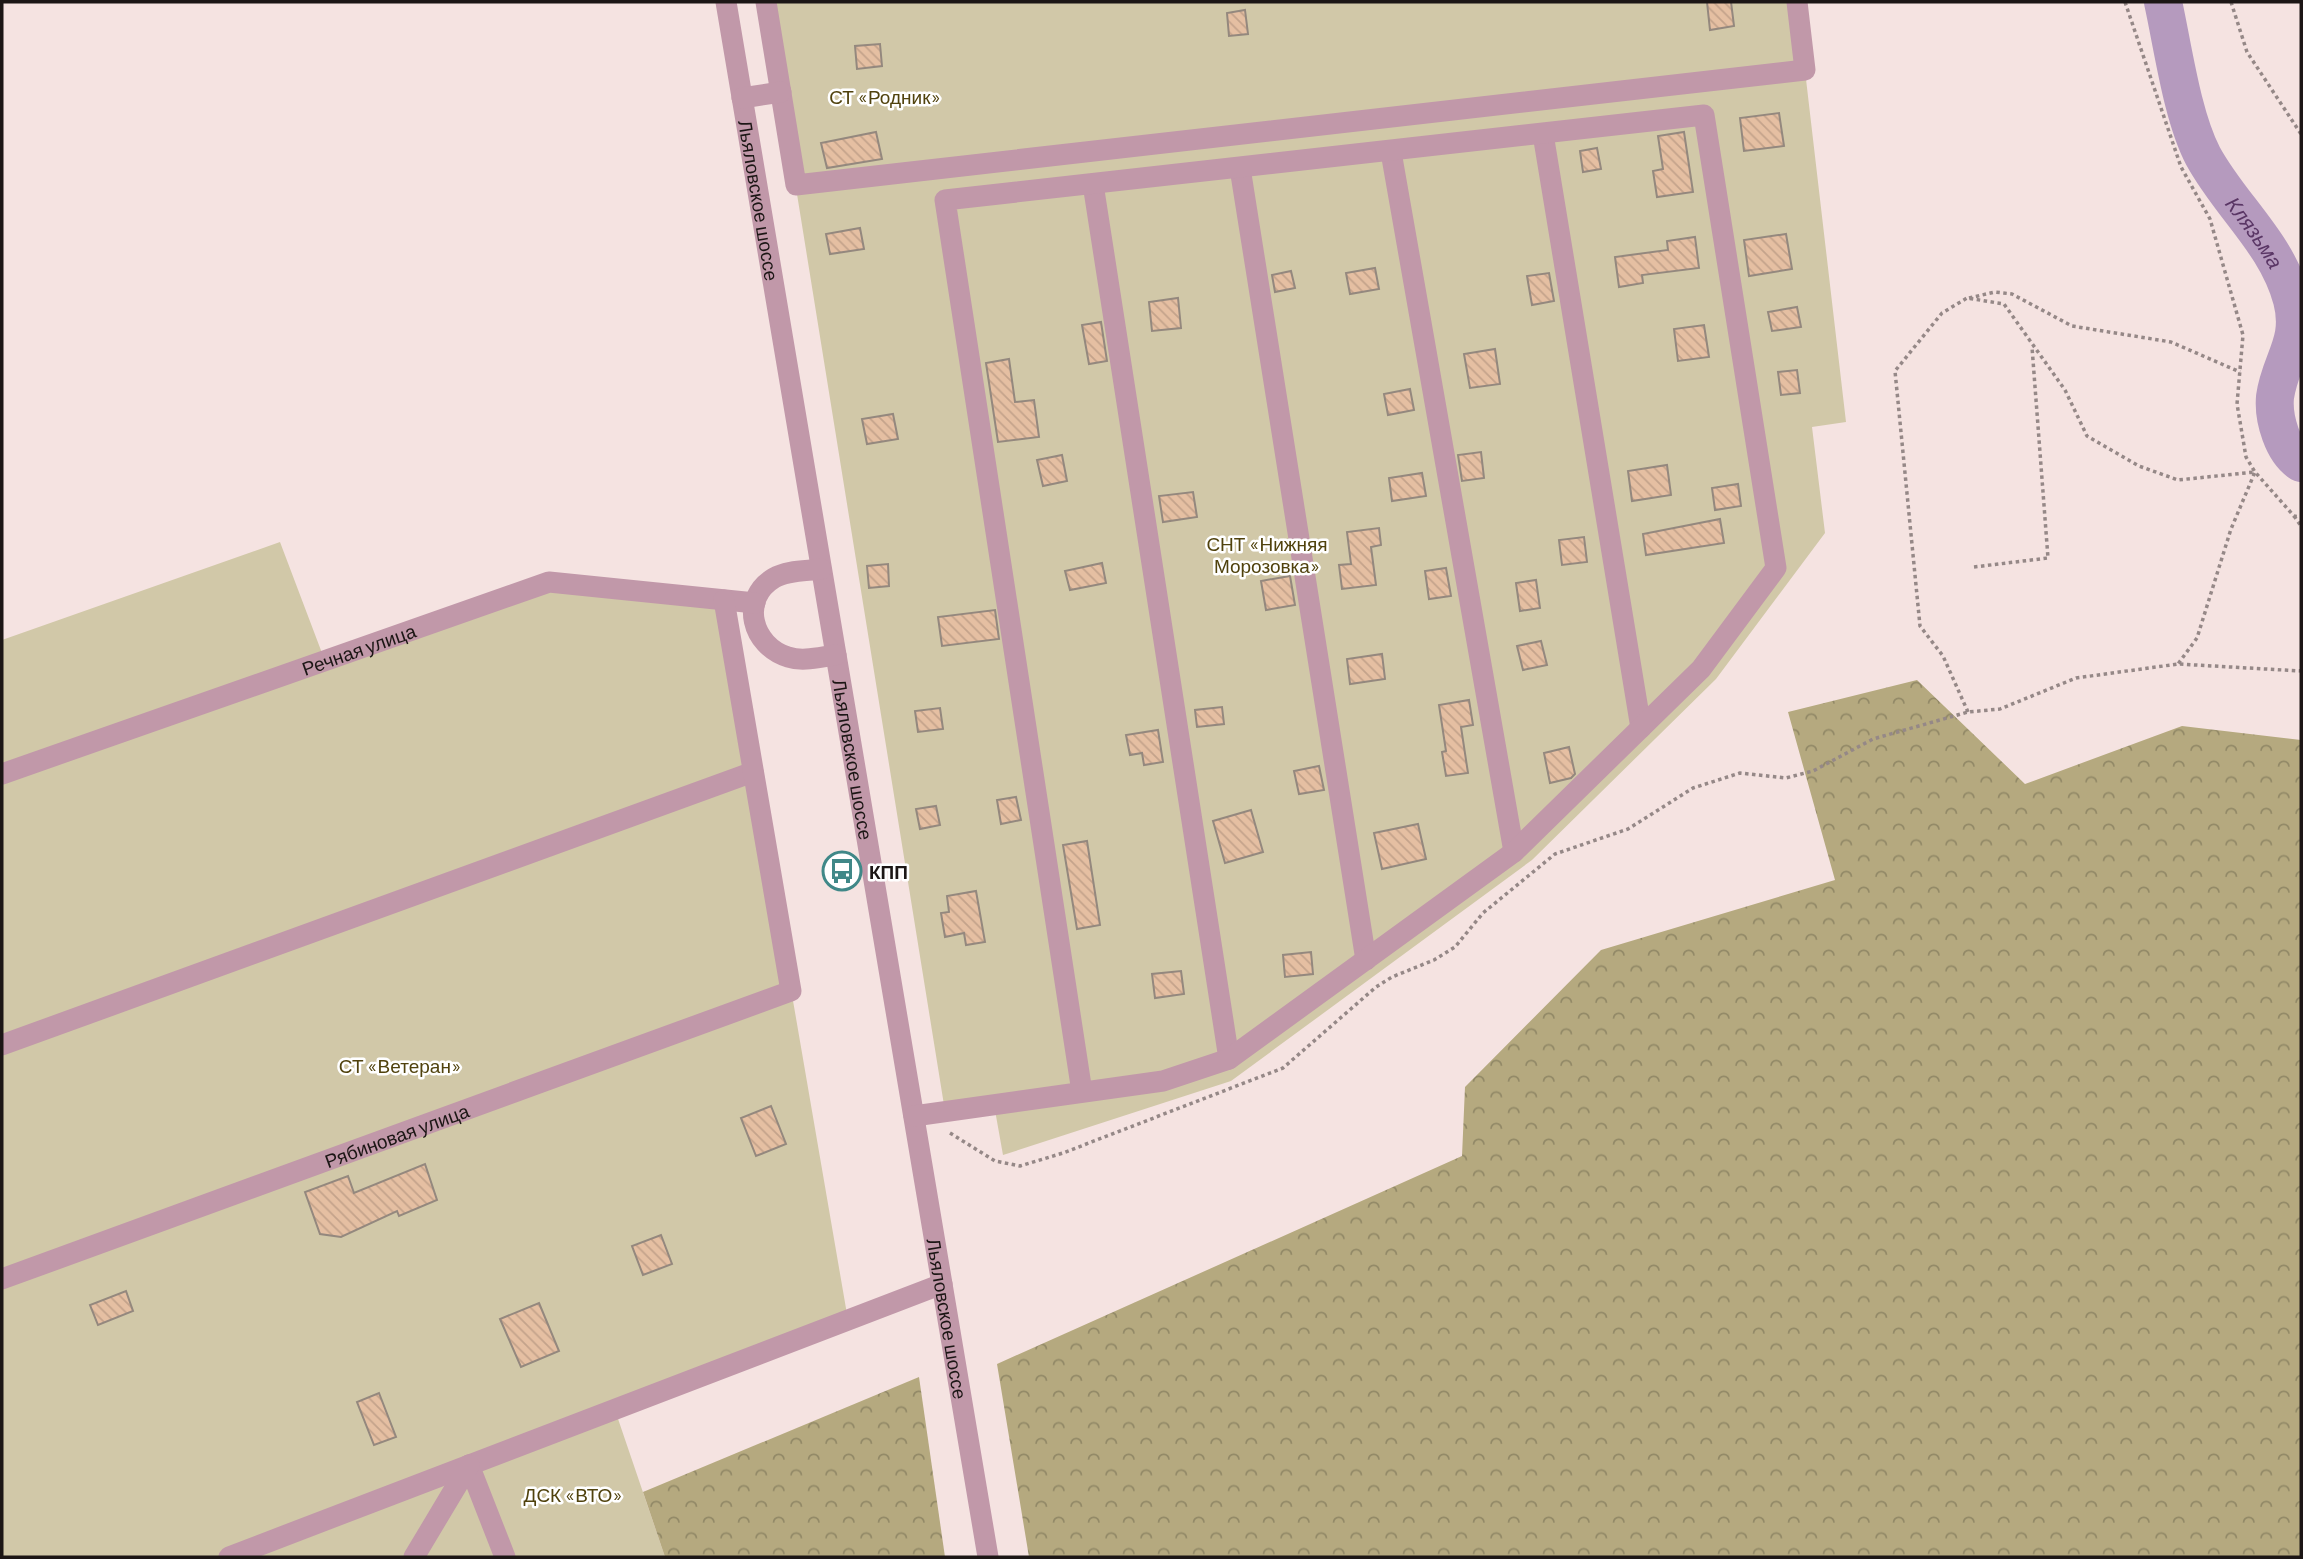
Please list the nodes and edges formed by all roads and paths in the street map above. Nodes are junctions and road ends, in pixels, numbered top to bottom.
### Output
1 (726, 2) edge
2 (766, 2) edge
3 (1797, 2) edge
4 (2125, 2) edge
5 (2231, 2) edge
6 (781, 92) junction
7 (742, 98) junction
8 (1543, 134) junction
9 (2301, 134) edge
10 (1391, 152) junction
11 (1240, 168) junction
12 (1093, 184) junction
13 (1967, 298) junction
14 (2032, 345) junction
15 (2240, 372) junction
16 (2255, 471) junction
17 (2294, 516) junction
18 (2301, 517) edge
19 (2301, 526) edge
20 (1974, 567) dead end
21 (821, 569) junction
22 (724, 600) junction
23 (755, 603) junction
24 (836, 654) junction
25 (2178, 664) junction
26 (2301, 671) edge
27 (1968, 712) junction
28 (1641, 728) junction
29 (753, 772) junction
30 (2, 774) edge
31 (1514, 852) junction
32 (1366, 960) junction
33 (2, 1045) edge
34 (1229, 1059) junction
35 (1082, 1092) junction
36 (914, 1116) junction
37 (947, 1131) dead end
38 (2, 1279) edge
39 (942, 1284) junction
40 (469, 1465) junction
41 (229, 1557) edge
42 (414, 1557) edge
43 (505, 1557) edge
44 (988, 1557) edge

1 - 7 street, Льяловское шоссе
2 - 6 street
3 - 6 street
4 - 15 path
5 - 9 path
6 - 7 street
7 - 21 street, Льяловское шоссе
8 - 10 street
8 - 28 street
8 - 28 street
10 - 11 street
10 - 31 street
11 - 12 street
11 - 32 street
12 - 34 street
12 - 35 street
13 - 14 path
13 - 15 path
13 - 27 path
14 - 16 path
14 - 20 path
15 - 16 path
16 - 17 path
16 - 25 path
17 - 18 path
17 - 19 path
21 - 23 street
21 - 24 street, Льяловское шоссе
22 - 23 street, Речная улица
22 - 29 street
22 - 30 street, Речная улица
23 - 24 street
24 - 36 street, Льяловское шоссе
25 - 26 path
25 - 27 path
27 - 37 path
28 - 31 street
29 - 33 street
29 - 38 street, Рябиновая улица
31 - 32 street
32 - 34 street
34 - 35 street
35 - 36 street
36 - 39 street, Льяловское шоссе
39 - 40 street
39 - 44 street, Льяловское шоссе
40 - 41 street
40 - 42 street
40 - 43 street

